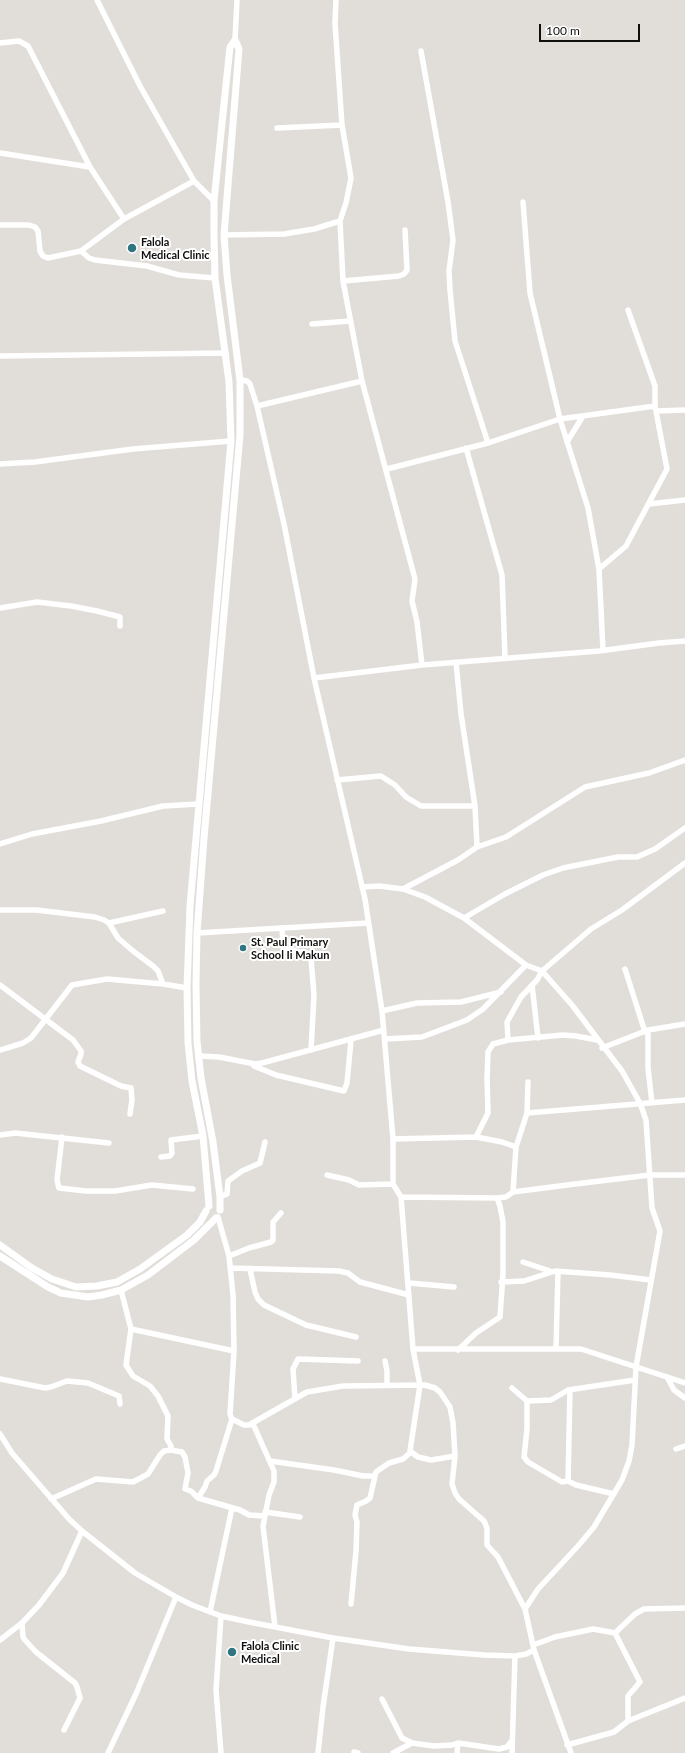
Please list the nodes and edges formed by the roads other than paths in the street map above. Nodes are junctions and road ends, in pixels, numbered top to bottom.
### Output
1 (97, 0) edge
2 (237, 0) edge
3 (336, 0) edge
4 (235, 40) junction
5 (0, 43) edge
6 (421, 52) dead end
7 (342, 125) junction
8 (277, 128) dead end
9 (0, 153) edge
10 (90, 167) junction
11 (194, 181) junction
12 (214, 201) junction
13 (523, 202) dead end
14 (124, 219) junction
15 (340, 221) junction
16 (0, 225) edge
17 (405, 230) dead end
18 (224, 235) junction
19 (81, 251) junction
20 (215, 278) junction
21 (343, 281) junction
22 (628, 310) dead end
23 (350, 321) junction
24 (312, 324) dead end
25 (226, 353) junction
26 (0, 356) edge
27 (240, 380) junction
28 (362, 381) junction
29 (257, 406) junction
30 (656, 409) junction
31 (685, 410) edge
32 (583, 416) junction
33 (560, 419) junction
34 (231, 441) junction
35 (567, 442) junction
36 (488, 443) junction
37 (466, 448) junction
38 (0, 464) edge
39 (387, 469) junction
40 (685, 500) edge
41 (649, 504) junction
42 (599, 569) junction
43 (0, 608) edge
44 (120, 626) dead end
45 (685, 642) edge
46 (603, 650) junction
47 (504, 658) junction
48 (456, 662) junction
49 (422, 665) junction
50 (314, 678) junction
51 (685, 760) edge
52 (337, 780) junction
53 (198, 804) junction
54 (475, 806) junction
55 (685, 828) edge
56 (0, 844) edge
57 (477, 848) junction
58 (685, 864) edge
59 (362, 887) junction
60 (403, 888) junction
61 (0, 910) edge
62 (163, 911) dead end
63 (464, 918) junction
64 (109, 923) junction
65 (368, 923) junction
66 (282, 928) junction
67 (197, 933) junction
68 (526, 965) junction
69 (625, 969) dead end
70 (542, 971) junction
71 (163, 984) junction
72 (0, 985) edge
73 (532, 985) junction
74 (187, 988) junction
75 (501, 992) junction
76 (382, 1011) junction
77 (45, 1020) junction
78 (685, 1024) edge
79 (384, 1030) junction
80 (646, 1031) junction
81 (538, 1038) junction
82 (385, 1039) junction
83 (351, 1040) junction
84 (508, 1040) junction
85 (597, 1040) junction
86 (602, 1048) junction
87 (0, 1050) edge
88 (311, 1050) junction
89 (199, 1056) junction
90 (255, 1064) junction
91 (528, 1082) dead end
92 (685, 1100) edge
93 (640, 1103) junction
94 (652, 1103) junction
95 (527, 1113) junction
96 (130, 1114) dead end
97 (0, 1135) edge
98 (203, 1136) junction
99 (62, 1137) junction
100 (476, 1137) junction
101 (393, 1139) junction
102 (265, 1142) dead end
103 (109, 1143) dead end
104 (516, 1148) junction
105 (161, 1157) dead end
106 (327, 1175) dead end
107 (650, 1175) junction
108 (685, 1175) edge
109 (393, 1184) junction
110 (193, 1189) dead end
111 (513, 1192) junction
112 (220, 1197) junction
113 (401, 1197) junction
114 (497, 1198) junction
115 (208, 1208) junction
116 (281, 1213) dead end
117 (218, 1215) junction
118 (0, 1245) edge
119 (0, 1256) edge
120 (230, 1256) junction
121 (523, 1262) dead end
122 (231, 1268) junction
123 (250, 1269) junction
124 (558, 1271) junction
125 (550, 1272) junction
126 (651, 1280) junction
127 (502, 1282) junction
128 (409, 1283) junction
129 (454, 1287) dead end
130 (121, 1290) junction
131 (409, 1295) junction
132 (131, 1330) junction
133 (356, 1337) dead end
134 (413, 1349) junction
135 (556, 1349) junction
136 (458, 1350) junction
137 (234, 1351) junction
138 (358, 1361) dead end
139 (385, 1361) dead end
140 (636, 1366) junction
141 (667, 1377) junction
142 (0, 1379) edge
143 (635, 1380) junction
144 (685, 1384) edge
145 (387, 1385) junction
146 (420, 1385) junction
147 (512, 1388) dead end
148 (570, 1390) junction
149 (685, 1398) edge
150 (296, 1399) junction
151 (527, 1401) junction
152 (120, 1404) dead end
153 (232, 1419) junction
154 (253, 1424) junction
155 (0, 1434) edge
156 (685, 1446) edge
157 (676, 1449) dead end
158 (171, 1450) junction
159 (411, 1452) junction
160 (455, 1456) junction
161 (270, 1461) junction
162 (375, 1476) junction
163 (568, 1481) junction
164 (614, 1494) junction
165 (198, 1498) junction
166 (51, 1499) junction
167 (232, 1508) junction
168 (265, 1514) junction
169 (300, 1517) dead end
170 (82, 1531) junction
171 (176, 1597) junction
172 (351, 1604) dead end
173 (685, 1608) edge
174 (525, 1609) junction
175 (210, 1612) junction
176 (221, 1616) junction
177 (22, 1623) junction
178 (275, 1627) junction
179 (615, 1633) junction
180 (333, 1638) junction
181 (0, 1640) edge
182 (534, 1647) junction
183 (515, 1656) junction
184 (685, 1698) edge
185 (382, 1699) dead end
186 (628, 1721) junction
187 (64, 1730) dead end
188 (512, 1740) junction
189 (412, 1743) junction
190 (458, 1743) junction
191 (567, 1745) junction
192 (108, 1753) edge
193 (222, 1753) edge
194 (318, 1753) edge
195 (393, 1753) edge
196 (457, 1753) edge
197 (512, 1753) edge
198 (571, 1753) edge

1 - 11 street
2 - 4 street
3 - 7 street
4 - 12 street
4 - 18 street
5 - 10 street
6 - 36 street
7 - 8 street
7 - 15 street
9 - 10 street
10 - 14 street
11 - 12 street
11 - 14 street
12 - 20 street
13 - 33 street
14 - 19 street
15 - 18 street
15 - 21 street
16 - 19 street
17 - 21 street
18 - 27 street
19 - 20 street
20 - 25 street
21 - 23 street
22 - 30 street
23 - 24 street
23 - 28 street
25 - 26 street
25 - 34 street
27 - 29 street
27 - 67 street
28 - 29 street
28 - 39 street
29 - 50 street
30 - 31 street
30 - 32 street
30 - 41 street
32 - 33 street
32 - 35 street
33 - 35 street
33 - 36 street
34 - 38 street
34 - 53 street
35 - 42 street
36 - 37 street
37 - 39 street
37 - 47 street
39 - 49 street
40 - 41 street
41 - 42 street
42 - 46 street
43 - 44 street
45 - 46 street
46 - 47 street
47 - 48 street
48 - 49 street
48 - 54 street
49 - 50 street
50 - 52 street
51 - 57 street
52 - 54 street
52 - 59 street
53 - 56 street
53 - 74 street
54 - 57 street
55 - 63 street
57 - 60 street
58 - 70 street
59 - 60 street
59 - 65 street
60 - 63 street
61 - 64 street
62 - 64 street
63 - 68 street
64 - 71 street
65 - 66 street
65 - 76 street
66 - 67 street
66 - 88 street
67 - 89 street
68 - 70 street
68 - 75 street
69 - 80 street
70 - 73 street
70 - 85 street
71 - 74 street
71 - 77 street
72 - 77 street
73 - 81 street
73 - 84 street
74 - 98 street
75 - 76 street
75 - 82 street
76 - 79 street
77 - 87 street
77 - 96 street
78 - 80 street
79 - 82 street
79 - 83 street
80 - 86 street
80 - 94 street
81 - 84 street
81 - 85 street
82 - 101 street
83 - 88 street
83 - 90 street
84 - 100 street
85 - 86 street
86 - 93 street
88 - 90 street
89 - 90 street
89 - 112 street
91 - 95 street
92 - 94 street
93 - 94 street
93 - 95 street
93 - 107 street
95 - 104 street
97 - 99 street
98 - 105 street
98 - 115 street
99 - 103 street
99 - 110 street
100 - 101 street
100 - 104 street
101 - 109 street
102 - 112 street
104 - 111 street
106 - 109 street
107 - 108 street
107 - 111 street
107 - 126 street
109 - 113 street
111 - 114 street
112 - 117 street
113 - 114 street
113 - 128 street
114 - 127 street
115 - 117 street
115 - 117 street
115 - 118 street
116 - 120 street
117 - 120 street
117 - 130 street
119 - 130 street
120 - 122 street
121 - 125 street
122 - 123 street
122 - 137 street
123 - 131 street
123 - 133 street
124 - 125 street
124 - 126 street
124 - 135 street
125 - 127 street
126 - 140 street
127 - 136 street
128 - 129 street
128 - 131 street
130 - 132 street
131 - 134 street
132 - 137 street
132 - 158 street
134 - 136 street
134 - 146 street
135 - 136 street
135 - 140 street
137 - 153 street
138 - 150 street
139 - 145 street
140 - 141 street
140 - 143 street
141 - 144 street
141 - 149 street
142 - 152 street
143 - 148 street
143 - 164 street
145 - 146 street
145 - 150 street
146 - 159 street
146 - 160 street
147 - 151 street
148 - 151 street
148 - 163 street
150 - 154 street
151 - 163 street
153 - 154 street
153 - 165 street
154 - 161 street
155 - 166 street
156 - 157 street
158 - 165 street
158 - 166 street
159 - 160 street
159 - 162 street
160 - 174 street
161 - 162 street
161 - 168 street
162 - 172 street
163 - 164 street
164 - 174 street
165 - 167 street
166 - 170 street
167 - 168 street
167 - 175 street
168 - 169 street
168 - 178 street
170 - 171 street
170 - 177 street
171 - 175 street
171 - 192 street
173 - 179 street
174 - 182 street
175 - 176 street
176 - 178 street
176 - 193 street
177 - 181 street
177 - 187 street
178 - 180 street
179 - 182 street
179 - 186 street
180 - 183 street
180 - 194 street
182 - 183 street
182 - 191 street
183 - 188 street
184 - 186 street
185 - 189 street
186 - 191 street
188 - 190 street
188 - 197 street
189 - 190 street
189 - 195 street
190 - 196 street
191 - 198 street

